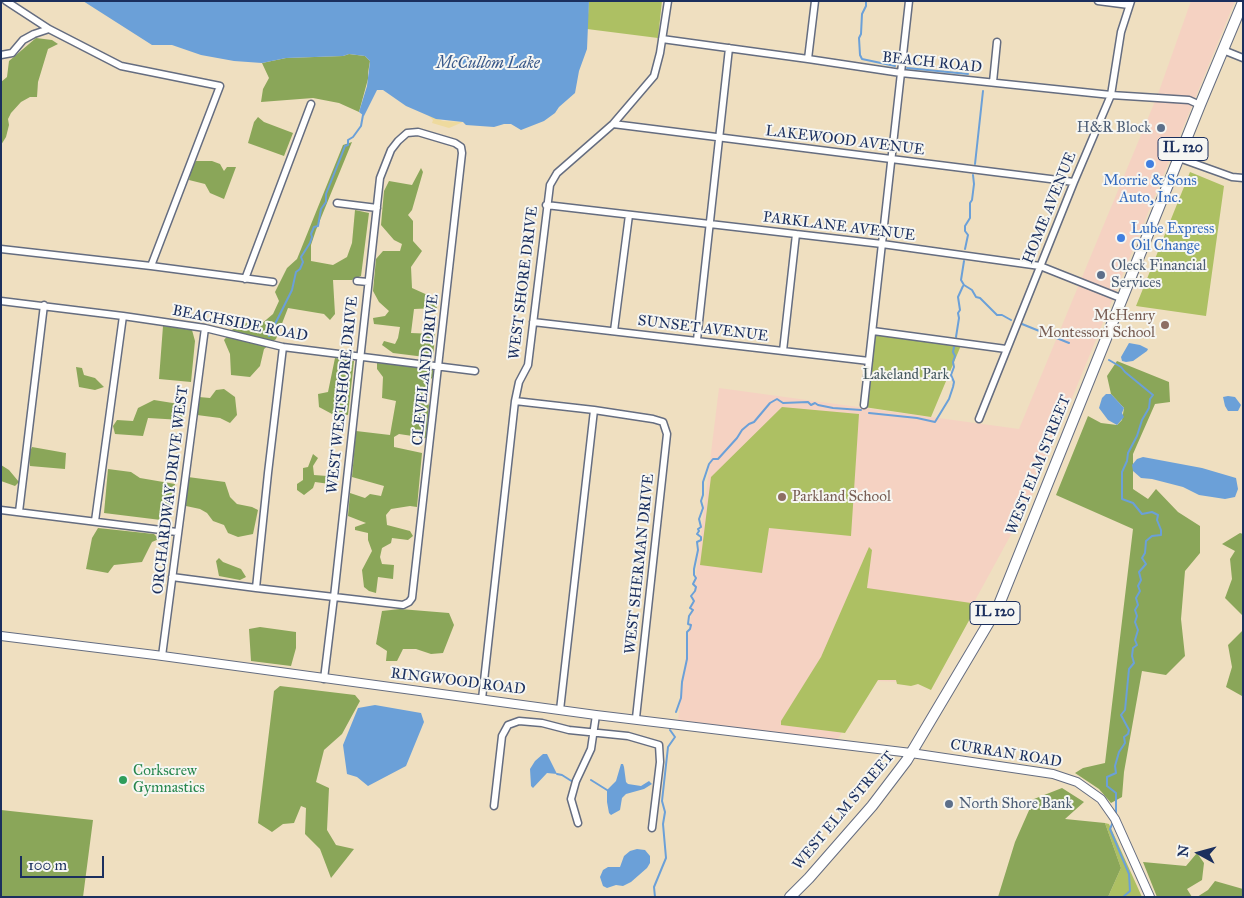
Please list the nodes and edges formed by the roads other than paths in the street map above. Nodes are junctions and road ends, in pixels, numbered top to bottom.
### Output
1 (6, 1) edge
2 (668, 1) edge
3 (815, 1) edge
4 (909, 1) edge
5 (1098, 1) edge
6 (1243, 2) edge
7 (1130, 3) edge
8 (49, 29) junction
9 (662, 40) junction
10 (997, 42) dead end
11 (729, 48) junction
12 (1223, 50) junction
13 (1, 55) edge
14 (808, 58) junction
15 (1243, 58) edge
16 (901, 73) junction
17 (993, 82) junction
18 (1111, 95) junction
19 (311, 104) dead end
20 (1200, 105) junction
21 (613, 124) junction
22 (718, 138) junction
23 (455, 143) joint
24 (892, 158) junction
25 (1179, 158) junction
26 (1243, 178) edge
27 (1074, 182) junction
28 (337, 203) dead end
29 (546, 205) junction
30 (377, 208) junction
31 (629, 215) junction
32 (710, 224) junction
33 (796, 234) junction
34 (882, 244) junction
35 (1, 249) edge
36 (151, 266) junction
37 (1040, 266) junction
38 (245, 279) junction
39 (357, 281) dead end
40 (273, 282) dead end
41 (368, 282) junction
42 (1123, 299) junction
43 (1, 301) edge
44 (44, 305) junction
45 (123, 316) junction
46 (533, 322) junction
47 (205, 328) junction
48 (614, 331) junction
49 (873, 331) junction
50 (697, 340) junction
51 (283, 347) junction
52 (1006, 349) junction
53 (783, 351) junction
54 (360, 355) junction
55 (869, 361) junction
56 (439, 365) junction
57 (475, 370) dead end
58 (515, 401) junction
59 (864, 405) dead end
60 (594, 410) junction
61 (979, 419) dead end
62 (1, 510) edge
63 (19, 512) junction
64 (95, 521) junction
65 (178, 532) junction
66 (172, 577) junction
67 (256, 588) junction
68 (334, 596) junction
69 (1, 636) edge
70 (162, 656) junction
71 (324, 678) junction
72 (482, 699) junction
73 (560, 710) junction
74 (596, 714) junction
75 (636, 718) junction
76 (594, 734) junction
77 (911, 753) junction
78 (494, 806) dead end
79 (578, 823) dead end
80 (652, 828) dead end
81 (790, 897) edge
82 (1150, 897) edge

1 - 8 street
2 - 9 street, WEST SHORE DRIVE
3 - 14 street
4 - 16 street
5 - 7 street
6 - 12 main road, WEST ELM STREET / IL 120
7 - 18 street, HOME AVENUE
8 - 13 street
8 - 36 street
9 - 11 street, BEACH ROAD
9 - 21 street, WEST SHORE DRIVE
10 - 17 street
11 - 14 street, BEACH ROAD
11 - 22 street
12 - 15 street
12 - 20 main road, WEST ELM STREET / IL 120
14 - 16 street, BEACH ROAD
16 - 17 street, BEACH ROAD
16 - 24 street
17 - 18 street, BEACH ROAD
18 - 20 street, BEACH ROAD
18 - 27 street, HOME AVENUE
19 - 38 street
20 - 25 main road, WEST ELM STREET / IL 120
21 - 22 street, LAKEWOOD AVENUE
21 - 29 street, WEST SHORE DRIVE
22 - 24 street, LAKEWOOD AVENUE
22 - 32 street
23 - 30 street, WEST WESTSHORE DRIVE
23 - 56 street, CLEVELAND DRIVE
24 - 27 street, LAKEWOOD AVENUE
24 - 34 street
25 - 26 street
25 - 42 main road, WEST ELM STREET / IL 120
27 - 37 street, HOME AVENUE
28 - 30 street
29 - 31 street, PARKLANE AVENUE
29 - 46 street, WEST SHORE DRIVE
30 - 41 street, WEST WESTSHORE DRIVE
31 - 32 street, PARKLANE AVENUE
31 - 48 street
32 - 33 street, PARKLANE AVENUE
32 - 50 street
33 - 34 street, PARKLANE AVENUE
33 - 53 street
34 - 37 street, PARKLANE AVENUE
34 - 49 street
35 - 36 street
36 - 38 street
37 - 42 street, PARKLANE AVENUE
37 - 52 street, HOME AVENUE
38 - 40 street
39 - 41 street
41 - 54 street, WEST WESTSHORE DRIVE
42 - 77 main road, WEST ELM STREET / IL 120
43 - 44 street, BEACHSIDE ROAD
44 - 45 street, BEACHSIDE ROAD
44 - 63 street
45 - 47 street, BEACHSIDE ROAD
45 - 64 street
46 - 48 street, SUNSET AVENUE
46 - 58 street, WEST SHORE DRIVE
47 - 51 street, BEACHSIDE ROAD
47 - 65 street, ORCHARDWAY DRIVE WEST
48 - 50 street, SUNSET AVENUE
49 - 52 street
49 - 55 street
50 - 53 street, SUNSET AVENUE
51 - 54 street, BEACHSIDE ROAD
51 - 67 street
52 - 61 street, HOME AVENUE
53 - 55 street, SUNSET AVENUE
54 - 56 street, BEACHSIDE ROAD
54 - 68 street, WEST WESTSHORE DRIVE
55 - 59 street
56 - 57 street, BEACHSIDE ROAD
56 - 68 street, CLEVELAND DRIVE
58 - 60 street
58 - 72 street, WEST SHORE DRIVE
60 - 73 street
60 - 75 street, WEST SHERMAN DRIVE
62 - 63 street
63 - 64 street
64 - 65 street
65 - 66 street, ORCHARDWAY DRIVE WEST
66 - 67 street
66 - 70 street, ORCHARDWAY DRIVE WEST
67 - 68 street
68 - 71 street, WEST WESTSHORE DRIVE
69 - 70 street, RINGWOOD ROAD
70 - 71 street, RINGWOOD ROAD
71 - 72 street, RINGWOOD ROAD
72 - 73 street, RINGWOOD ROAD
73 - 74 street, RINGWOOD ROAD
74 - 75 street, RINGWOOD ROAD
74 - 76 street
75 - 77 street, RINGWOOD ROAD
76 - 78 street
76 - 79 street
76 - 80 street
77 - 81 main road, WEST ELM STREET / IL 120
77 - 82 street, CURRAN ROAD

